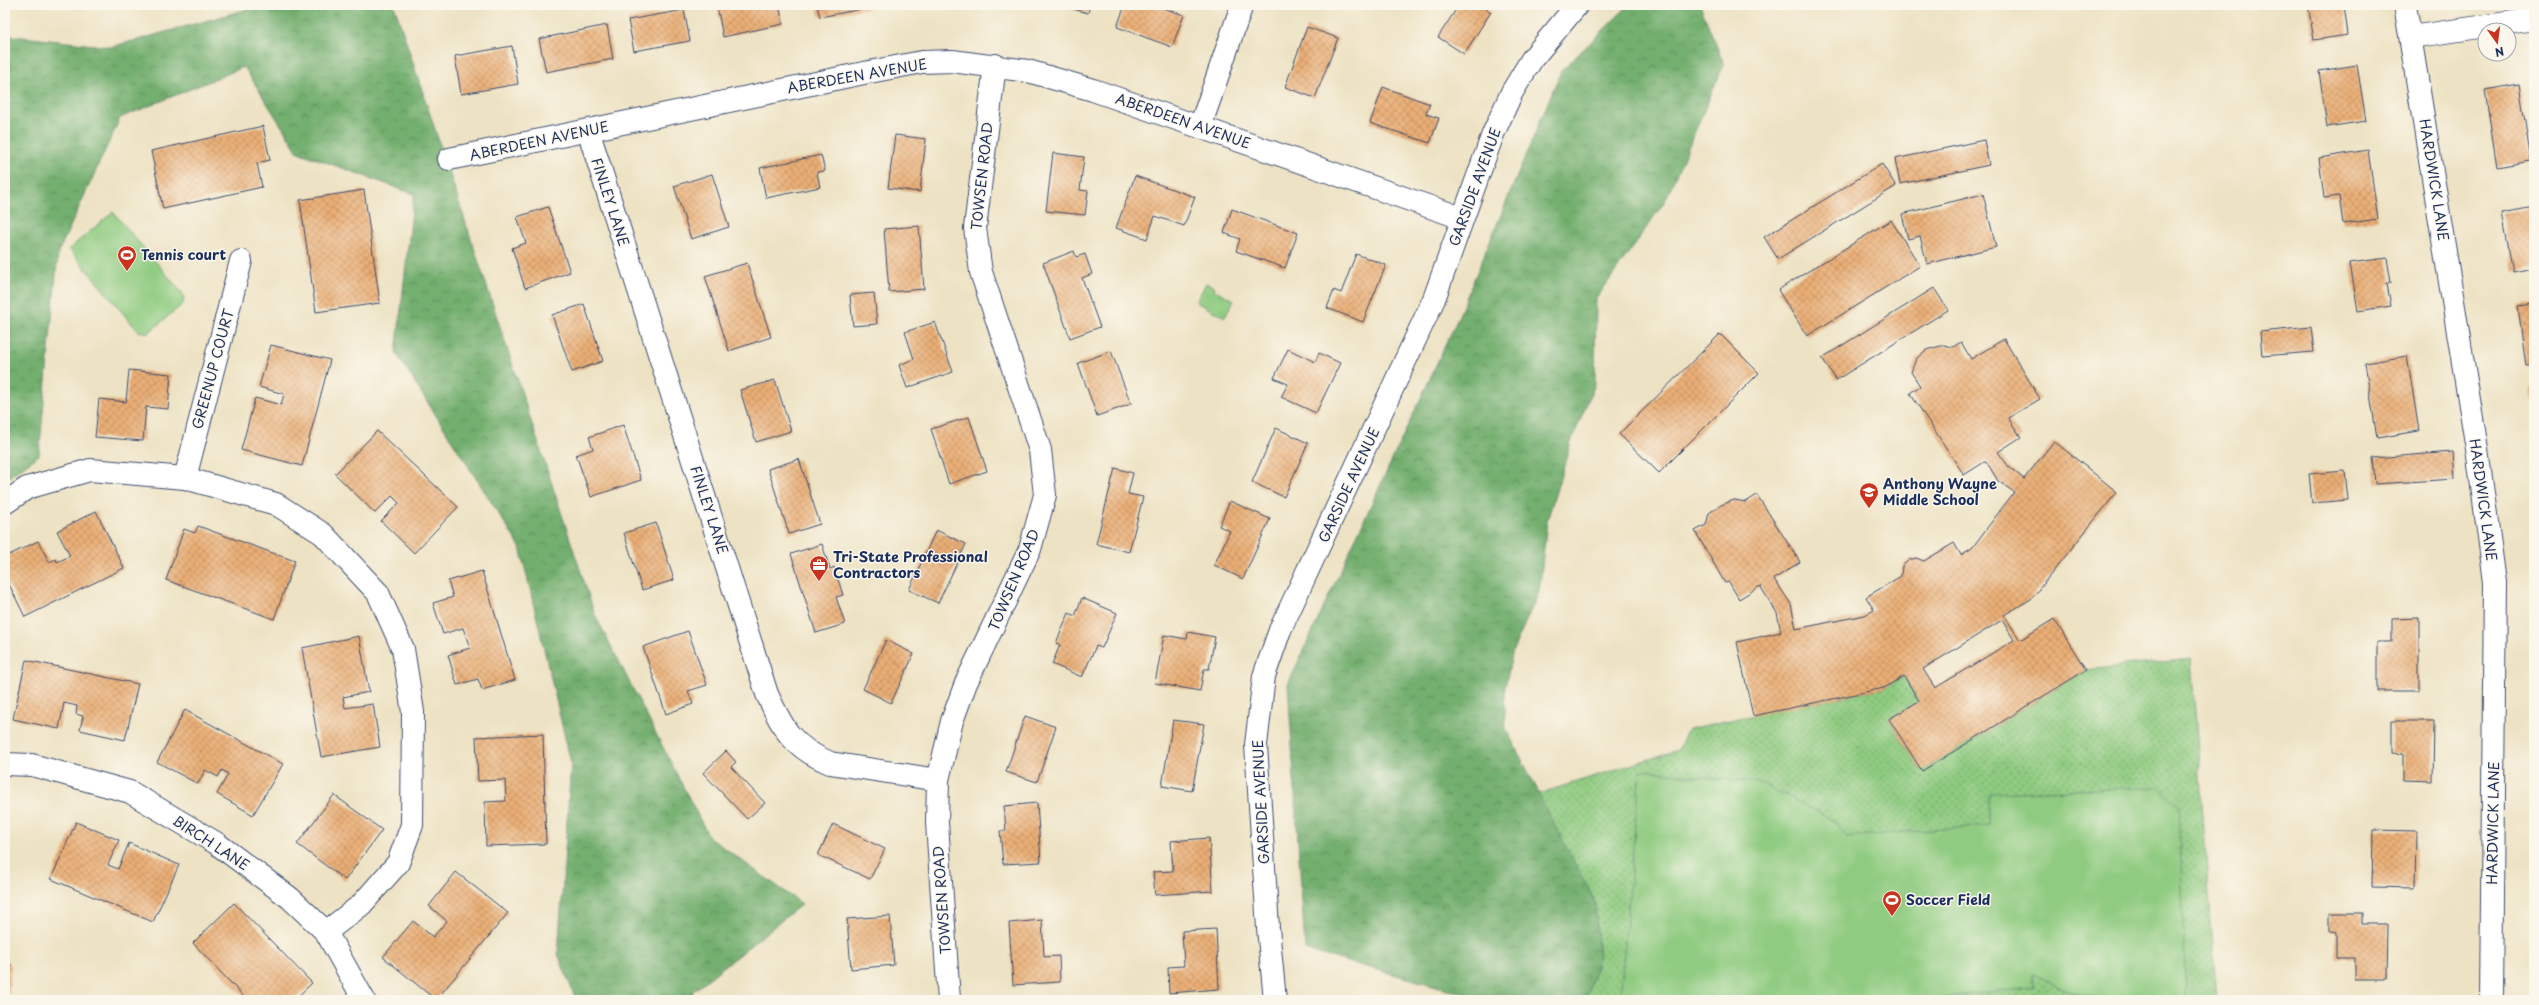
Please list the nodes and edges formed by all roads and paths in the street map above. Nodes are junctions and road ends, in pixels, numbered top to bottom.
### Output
1 (1242, 5) edge
2 (1577, 5) edge
3 (2405, 5) edge
4 (2534, 19) edge
5 (2411, 37) junction
6 (995, 65) junction
7 (1200, 127) junction
8 (588, 130) junction
9 (449, 159) dead end
10 (1462, 218) junction
11 (242, 261) dead end
12 (185, 478) junction
13 (5, 503) edge
14 (5, 764) edge
15 (938, 780) junction
16 (326, 932) junction
17 (364, 1000) edge
18 (949, 1000) edge
19 (1275, 1000) edge
20 (2491, 1000) edge

1 - 7 street
2 - 10 street, GARSIDE AVENUE
3 - 5 street, HARDWICK LANE
4 - 5 street
5 - 20 street, HARDWICK LANE
6 - 7 street, ABERDEEN AVENUE
6 - 8 street, ABERDEEN AVENUE
6 - 15 street, TOWSEN ROAD
7 - 10 street, ABERDEEN AVENUE
8 - 9 street, ABERDEEN AVENUE
8 - 15 street, FINLEY LANE
10 - 19 street, GARSIDE AVENUE
11 - 12 street, GREENUP COURT
12 - 13 street
12 - 16 street
14 - 16 street, BIRCH LANE
15 - 18 street, TOWSEN ROAD
16 - 17 street, BIRCH LANE

